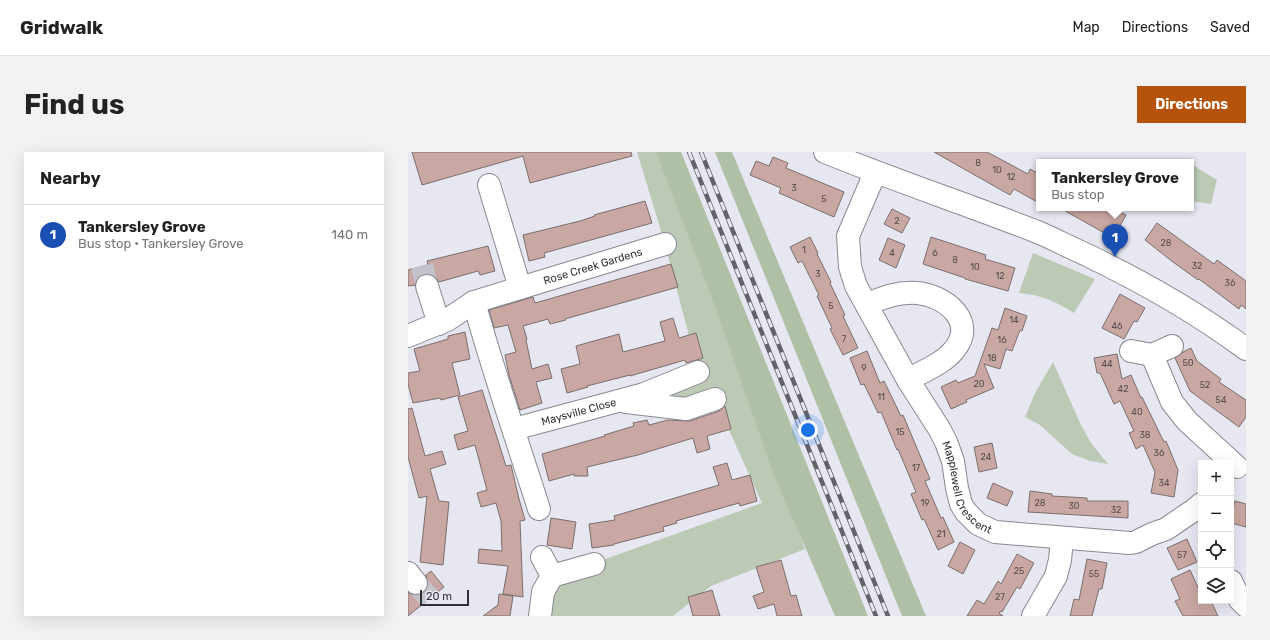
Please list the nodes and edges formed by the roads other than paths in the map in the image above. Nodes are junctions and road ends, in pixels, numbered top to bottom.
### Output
1 (825, 152) edge
2 (875, 173) junction
3 (489, 185) dead end
4 (666, 244) dead end
5 (427, 286) tunnel mouth
6 (520, 288) junction
7 (474, 302) junction
8 (867, 306) junction
9 (438, 324) junction
10 (408, 336) edge
11 (1172, 346) dead end
12 (1246, 349) edge
13 (1131, 351) dead end
14 (1152, 355) junction
15 (698, 372) dead end
16 (908, 380) junction
17 (715, 399) dead end
18 (619, 401) junction
19 (514, 429) junction
20 (1238, 466) edge
21 (539, 509) dead end
22 (1198, 513) edge
23 (1062, 539) junction
24 (542, 557) dead end
25 (594, 564) dead end
26 (552, 576) junction
27 (1234, 587) edge
28 (1246, 606) edge
29 (540, 616) edge
30 (1034, 616) edge

1 - 2 street
2 - 8 street, Mapplewell Crescent
2 - 12 street
3 - 6 street
4 - 6 street, Rose Creek Gardens
5 - 9 street
6 - 7 street, Rose Creek Gardens
7 - 9 street, Rose Creek Gardens
7 - 19 street
8 - 16 street, Mapplewell Crescent
8 - 16 street
9 - 10 street, Rose Creek Gardens
11 - 14 street
13 - 14 street
14 - 20 street
15 - 18 street, Maysville Close
16 - 23 street, Mapplewell Crescent
17 - 18 street
18 - 19 street, Maysville Close
19 - 21 street
22 - 23 street, Mapplewell Crescent
23 - 30 street
24 - 26 street
25 - 26 street
26 - 29 street
27 - 28 street

